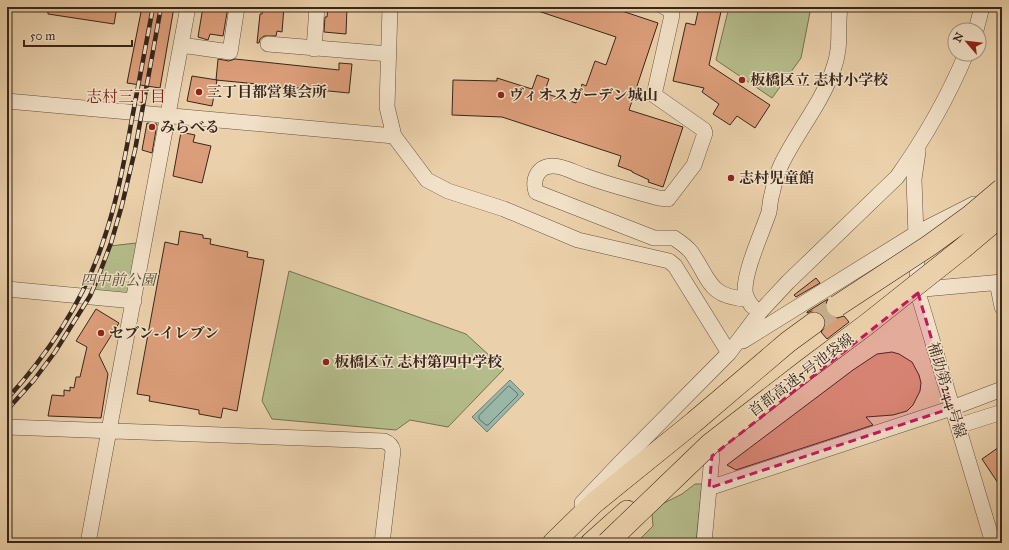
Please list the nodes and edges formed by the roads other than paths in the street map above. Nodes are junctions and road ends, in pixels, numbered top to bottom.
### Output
1 (188, 7) edge
2 (237, 7) edge
3 (317, 7) edge
4 (390, 7) edge
5 (664, 7) edge
6 (840, 7) edge
7 (982, 7) edge
8 (978, 22) edge
9 (268, 44) dead end
10 (181, 45) junction
11 (314, 49) junction
12 (389, 54) junction
13 (962, 62) edge
14 (7, 101) edge
15 (168, 115) junction
16 (394, 136) junction
17 (922, 138) junction
18 (1000, 190) edge
19 (1002, 214) edge
20 (1002, 224) edge
21 (915, 234) junction
22 (999, 282) edge
23 (7, 289) edge
24 (921, 291) junction
25 (747, 299) junction
26 (134, 301) junction
27 (837, 306) tunnel mouth
28 (1002, 307) edge
29 (760, 312) junction
30 (814, 323) tunnel mouth
31 (731, 350) junction
32 (1002, 389) edge
33 (952, 408) junction
34 (1002, 412) edge
35 (958, 426) junction
36 (7, 427) edge
37 (109, 431) junction
38 (712, 456) junction
39 (684, 469) junction
40 (709, 488) junction
41 (594, 503) junction
42 (88, 543) edge
43 (382, 543) edge
44 (544, 543) edge
45 (553, 543) edge
46 (560, 543) edge
47 (590, 543) edge
48 (607, 543) edge
49 (613, 543) edge
50 (704, 543) edge
51 (993, 543) edge

1 - 10 street
2 - 10 street
3 - 11 street
4 - 12 street
5 - 25 street
6 - 25 street
7 - 8 street
9 - 11 street
10 - 15 street
11 - 12 street
12 - 16 street
13 - 17 street
14 - 15 street
15 - 16 street
15 - 26 street
16 - 31 street
17 - 21 street, 補助第244号線
17 - 29 street
18 - 21 street
18 - 27 highway, bridge
19 - 39 highway, 首都高速5号池袋線, bridge
20 - 24 street
21 - 24 street, 補助第244号線
21 - 31 street
22 - 24 street
22 - 28 street
23 - 26 street
24 - 33 street, 補助第244号線
24 - 38 street
25 - 29 street
26 - 37 street
29 - 31 street
30 - 41 highway, 首都高速5号池袋線
31 - 44 street
32 - 33 street
33 - 35 street, 補助第244号線
33 - 40 street
34 - 35 street
35 - 51 street, 補助第244号線
36 - 37 street
37 - 42 street
37 - 43 street
38 - 40 street
38 - 49 street
39 - 47 highway, bridge
39 - 48 highway, 首都高速5号池袋線, bridge
40 - 50 street
41 - 45 highway, 首都高速5号池袋線
41 - 46 highway

